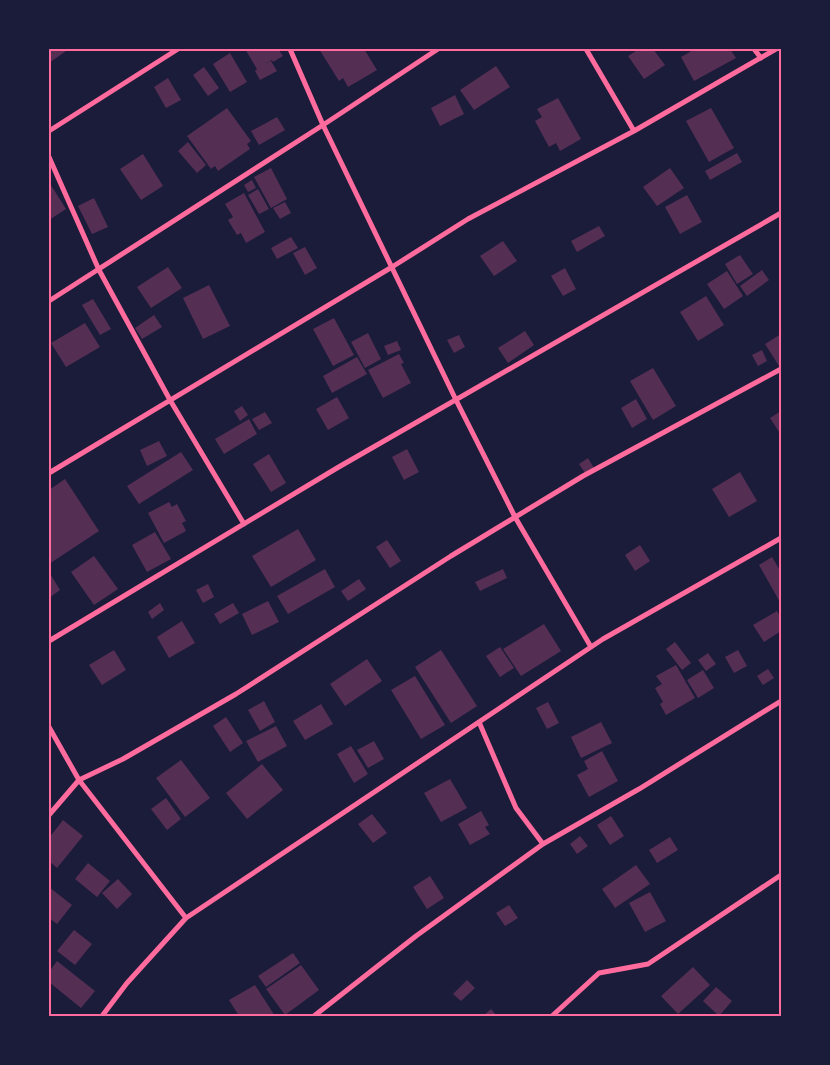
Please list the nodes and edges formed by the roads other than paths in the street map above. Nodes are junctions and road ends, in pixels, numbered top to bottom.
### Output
1 (178, 49) edge
2 (290, 49) edge
3 (438, 49) edge
4 (586, 49) edge
5 (754, 49) edge
6 (776, 49) edge
7 (761, 58) junction
8 (323, 125) junction
9 (49, 131) edge
10 (634, 132) junction
11 (49, 157) edge
12 (781, 213) edge
13 (392, 267) junction
14 (99, 270) junction
15 (49, 301) edge
16 (781, 368) edge
17 (170, 400) junction
18 (456, 400) junction
19 (49, 473) edge
20 (516, 517) junction
21 (244, 524) junction
22 (781, 538) edge
23 (49, 641) edge
24 (591, 647) junction
25 (781, 701) edge
26 (479, 722) junction
27 (49, 727) edge
28 (78, 780) junction
29 (49, 815) edge
30 (543, 844) junction
31 (781, 876) edge
32 (186, 918) junction
33 (102, 1016) edge
34 (314, 1016) edge
35 (552, 1016) edge

1 - 9 street
2 - 8 street
3 - 8 street
4 - 10 street
5 - 7 street
6 - 7 street
7 - 10 street
8 - 13 street
8 - 14 street
10 - 13 street
11 - 14 street
12 - 18 street
13 - 17 street
13 - 18 street
14 - 15 street
14 - 17 street
16 - 20 street
17 - 19 street
17 - 21 street
18 - 20 street
18 - 21 street
20 - 24 street
20 - 28 street
21 - 23 street
22 - 24 street
24 - 26 street
25 - 30 street
26 - 30 street
26 - 32 street
27 - 28 street
28 - 29 street
28 - 32 street
30 - 34 street
31 - 35 street
32 - 33 street

